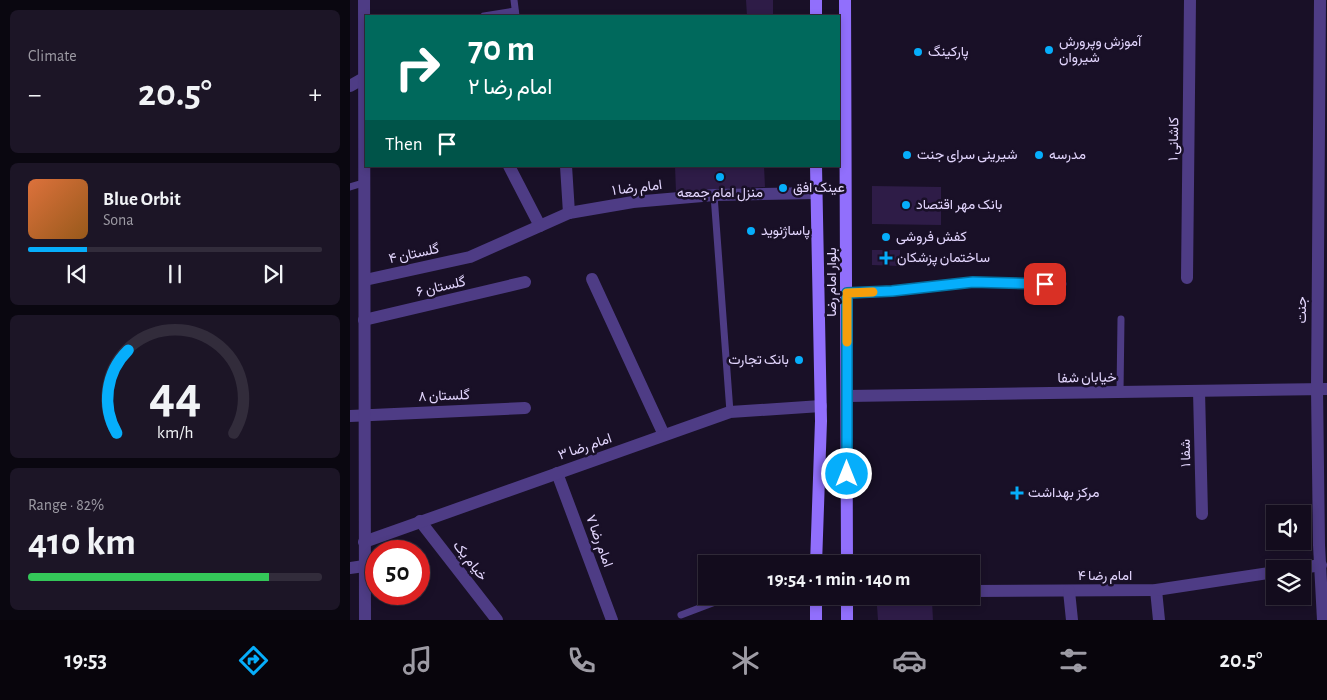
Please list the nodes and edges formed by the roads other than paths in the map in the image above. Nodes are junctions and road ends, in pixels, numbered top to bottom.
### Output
1 (364, 0) edge
2 (514, 0) edge
3 (816, 0) edge
4 (845, 0) edge
5 (1190, 0) edge
6 (1320, 0) edge
7 (515, 13) edge
8 (494, 15) edge
9 (816, 15) edge
10 (365, 38) edge
11 (1324, 63) edge
12 (364, 78) junction
13 (350, 86) edge
14 (510, 167) edge
15 (566, 167) edge
16 (816, 167) edge
17 (363, 183) junction
18 (350, 187) edge
19 (816, 192) junction
20 (714, 195) junction
21 (1322, 206) edge
22 (569, 213) junction
23 (540, 226) junction
24 (470, 257) joint
25 (1188, 278) dead end
26 (592, 279) dead end
27 (364, 280) junction
28 (524, 282) dead end
29 (1063, 284) dead end
30 (847, 293) junction
31 (1121, 319) dead end
32 (364, 320) junction
33 (1322, 389) edge
34 (1199, 391) junction
35 (1120, 392) junction
36 (847, 396) junction
37 (820, 406) junction
38 (525, 408) dead end
39 (730, 412) junction
40 (364, 414) junction
41 (350, 416) edge
42 (664, 435) junction
43 (558, 473) junction
44 (1202, 514) dead end
45 (420, 521) junction
46 (364, 542) junction
47 (1323, 545) edge
48 (816, 555) edge
49 (847, 555) edge
50 (1321, 565) junction
51 (364, 566) junction
52 (1311, 567) edge
53 (350, 568) edge
54 (1266, 573) edge
55 (1325, 587) edge
56 (1156, 590) junction
57 (980, 591) edge
58 (1069, 591) junction
59 (707, 605) edge
60 (816, 605) edge
61 (847, 605) edge
62 (681, 615) dead end
63 (364, 620) edge
64 (497, 620) edge
65 (612, 620) edge
66 (816, 620) edge
67 (847, 620) edge
68 (1072, 620) edge
69 (1159, 620) edge
70 (1323, 620) edge

1 - 10 street
2 - 7 lane
3 - 9 main road
4 - 30 main road, بلوار امام رضا
5 - 25 street, کاشانی ۱
6 - 11 street, جنت
7 - 8 lane
10 - 12 street
11 - 21 street, جنت
12 - 13 street
12 - 17 street
14 - 23 street
15 - 22 street
16 - 19 main road, بلوار امام رضا
17 - 18 lane
17 - 27 street
19 - 20 street, امام رضا ۱
19 - 37 main road, بلوار امام رضا
20 - 22 street, امام رضا ۱
20 - 39 lane
21 - 33 street, جنت
22 - 23 street, امام رضا ۱
23 - 24 street, امام رضا ۱
24 - 27 street, گلستان ۴
26 - 42 street
27 - 32 street
28 - 32 street, گلستان ۶
29 - 30 lane
30 - 36 main road, بلوار امام رضا
31 - 35 lane
32 - 40 street
33 - 34 street, خیابان شفا
33 - 47 street, جنت
34 - 35 street, خیابان شفا
34 - 44 street, شفا ۱
35 - 36 street, خیابان شفا
36 - 49 main road, بلوار امام رضا
37 - 39 street, امام رضا ۳
37 - 48 main road, بلوار امام رضا
38 - 40 street, گلستان ۸
39 - 42 street, امام رضا ۳
40 - 41 street, گلستان ۸
40 - 46 street
42 - 43 street, امام رضا ۳
43 - 45 street, امام رضا ۳
43 - 65 street, امام رضا ۷
45 - 46 street, امام رضا ۳
45 - 64 street, خیام یک
46 - 51 street
47 - 50 street, جنت
50 - 52 street
50 - 55 street, جنت
51 - 53 street
51 - 63 street
54 - 56 street, امام رضا ۴
55 - 70 street, جنت
56 - 58 street, امام رضا ۴
56 - 69 street
57 - 58 street, امام رضا ۴
58 - 68 street
59 - 62 lane
60 - 66 main road
61 - 67 main road

